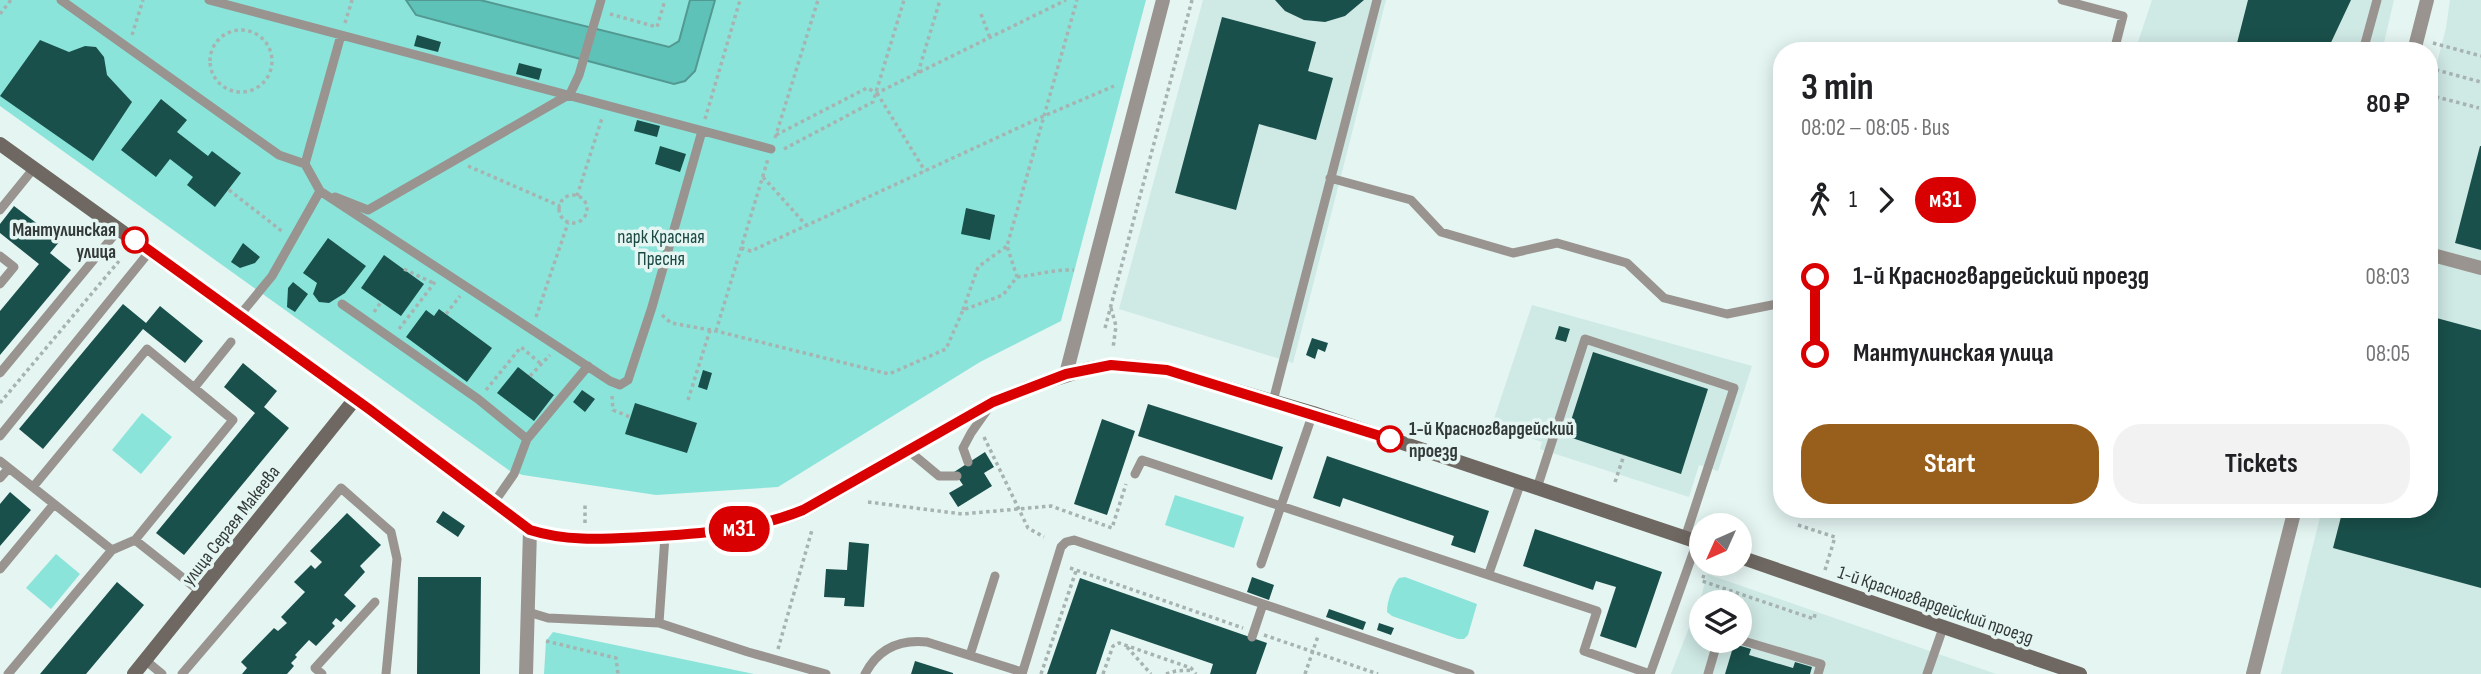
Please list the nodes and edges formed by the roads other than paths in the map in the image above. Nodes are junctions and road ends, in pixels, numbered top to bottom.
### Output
1 (61, 0) edge
2 (209, 0) edge
3 (601, 0) edge
4 (1163, 0) edge
5 (1377, 0) edge
6 (2062, 0) edge
7 (2377, 0) edge
8 (2427, 0) edge
9 (341, 35) junction
10 (2116, 42) edge
11 (2365, 42) edge
12 (2417, 42) edge
13 (569, 94) junction
14 (702, 131) junction
15 (0, 144) edge
16 (771, 149) road end
17 (305, 164) junction
18 (34, 168) junction
19 (1331, 178) junction
20 (320, 191) junction
21 (369, 209) junction
22 (0, 210) edge
23 (367, 222) junction
24 (120, 228) junction
25 (150, 251) junction
26 (0, 256) edge
27 (2438, 256) edge
28 (2481, 268) edge
29 (0, 284) edge
30 (342, 304) dead end
31 (1773, 305) edge
32 (240, 315) junction
33 (231, 342) dead end
34 (588, 366) junction
35 (0, 373) edge
36 (1066, 374) junction
37 (194, 388) junction
38 (355, 399) junction
39 (1273, 401) junction
40 (993, 402) junction
41 (1313, 413) junction
42 (0, 436) edge
43 (527, 439) junction
44 (909, 451) junction
45 (0, 461) edge
46 (968, 463) dead end
47 (9, 468) junction
48 (1135, 474) road end
49 (957, 476) dead end
50 (0, 478) edge
51 (1521, 482) junction
52 (33, 487) junction
53 (1537, 488) junction
54 (54, 504) junction
55 (493, 504) junction
56 (1281, 506) junction
57 (1701, 513) edge
58 (2293, 518) edge
59 (530, 530) junction
60 (665, 536) junction
61 (1689, 539) edge
62 (135, 540) junction
63 (112, 550) junction
64 (1689, 556) edge
65 (1752, 561) edge
66 (1261, 564) dead end
67 (0, 569) edge
68 (1489, 573) junction
69 (995, 576) dead end
70 (202, 593) junction
71 (375, 602) dead end
72 (1263, 604) junction
73 (528, 612) junction
74 (659, 623) junction
75 (1942, 628) junction
76 (1252, 634) road end
77 (1752, 644) edge
78 (1714, 653) edge
79 (970, 655) junction
80 (145, 660) junction
81 (1022, 673) edge
82 (8, 674) edge
83 (134, 674) edge
84 (162, 674) edge
85 (182, 674) edge
86 (322, 674) edge
87 (386, 674) edge
88 (526, 674) edge
89 (826, 674) edge
90 (865, 674) edge
91 (1470, 674) edge
92 (1708, 674) edge
93 (1818, 674) edge
94 (1927, 674) edge
95 (2080, 674) edge
96 (2253, 674) edge

1 - 17 lane
2 - 9 lane
3 - 13 lane
4 - 36 street
5 - 19 lane
6 - 10 lane
7 - 11 lane
8 - 12 street
9 - 13 lane
9 - 17 lane
13 - 14 lane
13 - 21 lane
14 - 16 lane
14 - 34 lane
15 - 18 street
17 - 20 lane
18 - 22 lane
18 - 24 street
19 - 31 lane
19 - 39 lane
20 - 21 lane
20 - 23 lane
20 - 32 lane
21 - 23 lane
23 - 34 lane
24 - 25 street
24 - 35 lane
25 - 32 street
25 - 42 lane
26 - 29 lane
27 - 28 street
30 - 43 lane
32 - 38 street
33 - 37 lane
34 - 43 lane
36 - 39 street
36 - 40 street
37 - 52 lane
37 - 62 lane
38 - 55 street
38 - 70 street, улица Сергея Макеева
39 - 41 street
40 - 44 street
40 - 46 lane
41 - 51 street
41 - 56 lane
43 - 55 lane
44 - 49 lane
44 - 60 street
45 - 47 lane
47 - 50 lane
47 - 52 lane
48 - 56 lane
51 - 53 street
51 - 68 lane
52 - 54 lane
53 - 57 lane
53 - 61 street
54 - 63 lane
54 - 67 lane
55 - 59 street
56 - 66 lane
56 - 68 lane
58 - 96 street
59 - 60 street
59 - 73 street
60 - 74 lane
62 - 63 lane
62 - 70 lane
63 - 82 lane
64 - 68 lane
65 - 75 street, 1-й Красногвардейский проезд
69 - 79 lane
70 - 80 street, улица Сергея Макеева
71 - 86 lane
72 - 76 lane
72 - 81 lane
72 - 91 lane
73 - 74 lane
73 - 88 street
74 - 89 lane
75 - 94 lane
75 - 95 street, 1-й Красногвардейский проезд
77 - 93 lane
78 - 92 lane
79 - 81 lane
79 - 90 lane
80 - 83 street, улица Сергея Макеева
80 - 84 lane
85 - 87 lane

